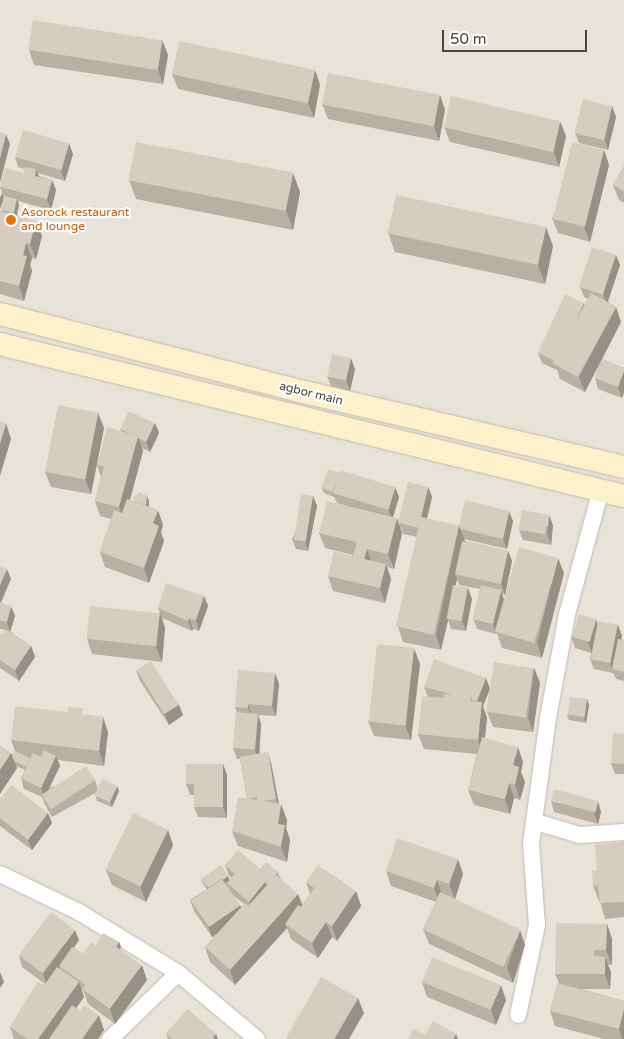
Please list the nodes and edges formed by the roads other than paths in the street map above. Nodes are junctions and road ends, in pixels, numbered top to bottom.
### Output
1 (0, 314) edge
2 (0, 344) edge
3 (624, 467) edge
4 (601, 490) junction
5 (624, 496) edge
6 (536, 822) junction
7 (624, 832) edge
8 (0, 874) edge
9 (178, 973) junction
10 (518, 1015) dead end
11 (110, 1039) edge
12 (257, 1039) edge

1 - 3 main road, agbor main
2 - 4 main road, agbor main
4 - 5 main road, agbor main
4 - 6 street
6 - 7 street
6 - 10 street
8 - 9 street
9 - 11 street
9 - 12 street

